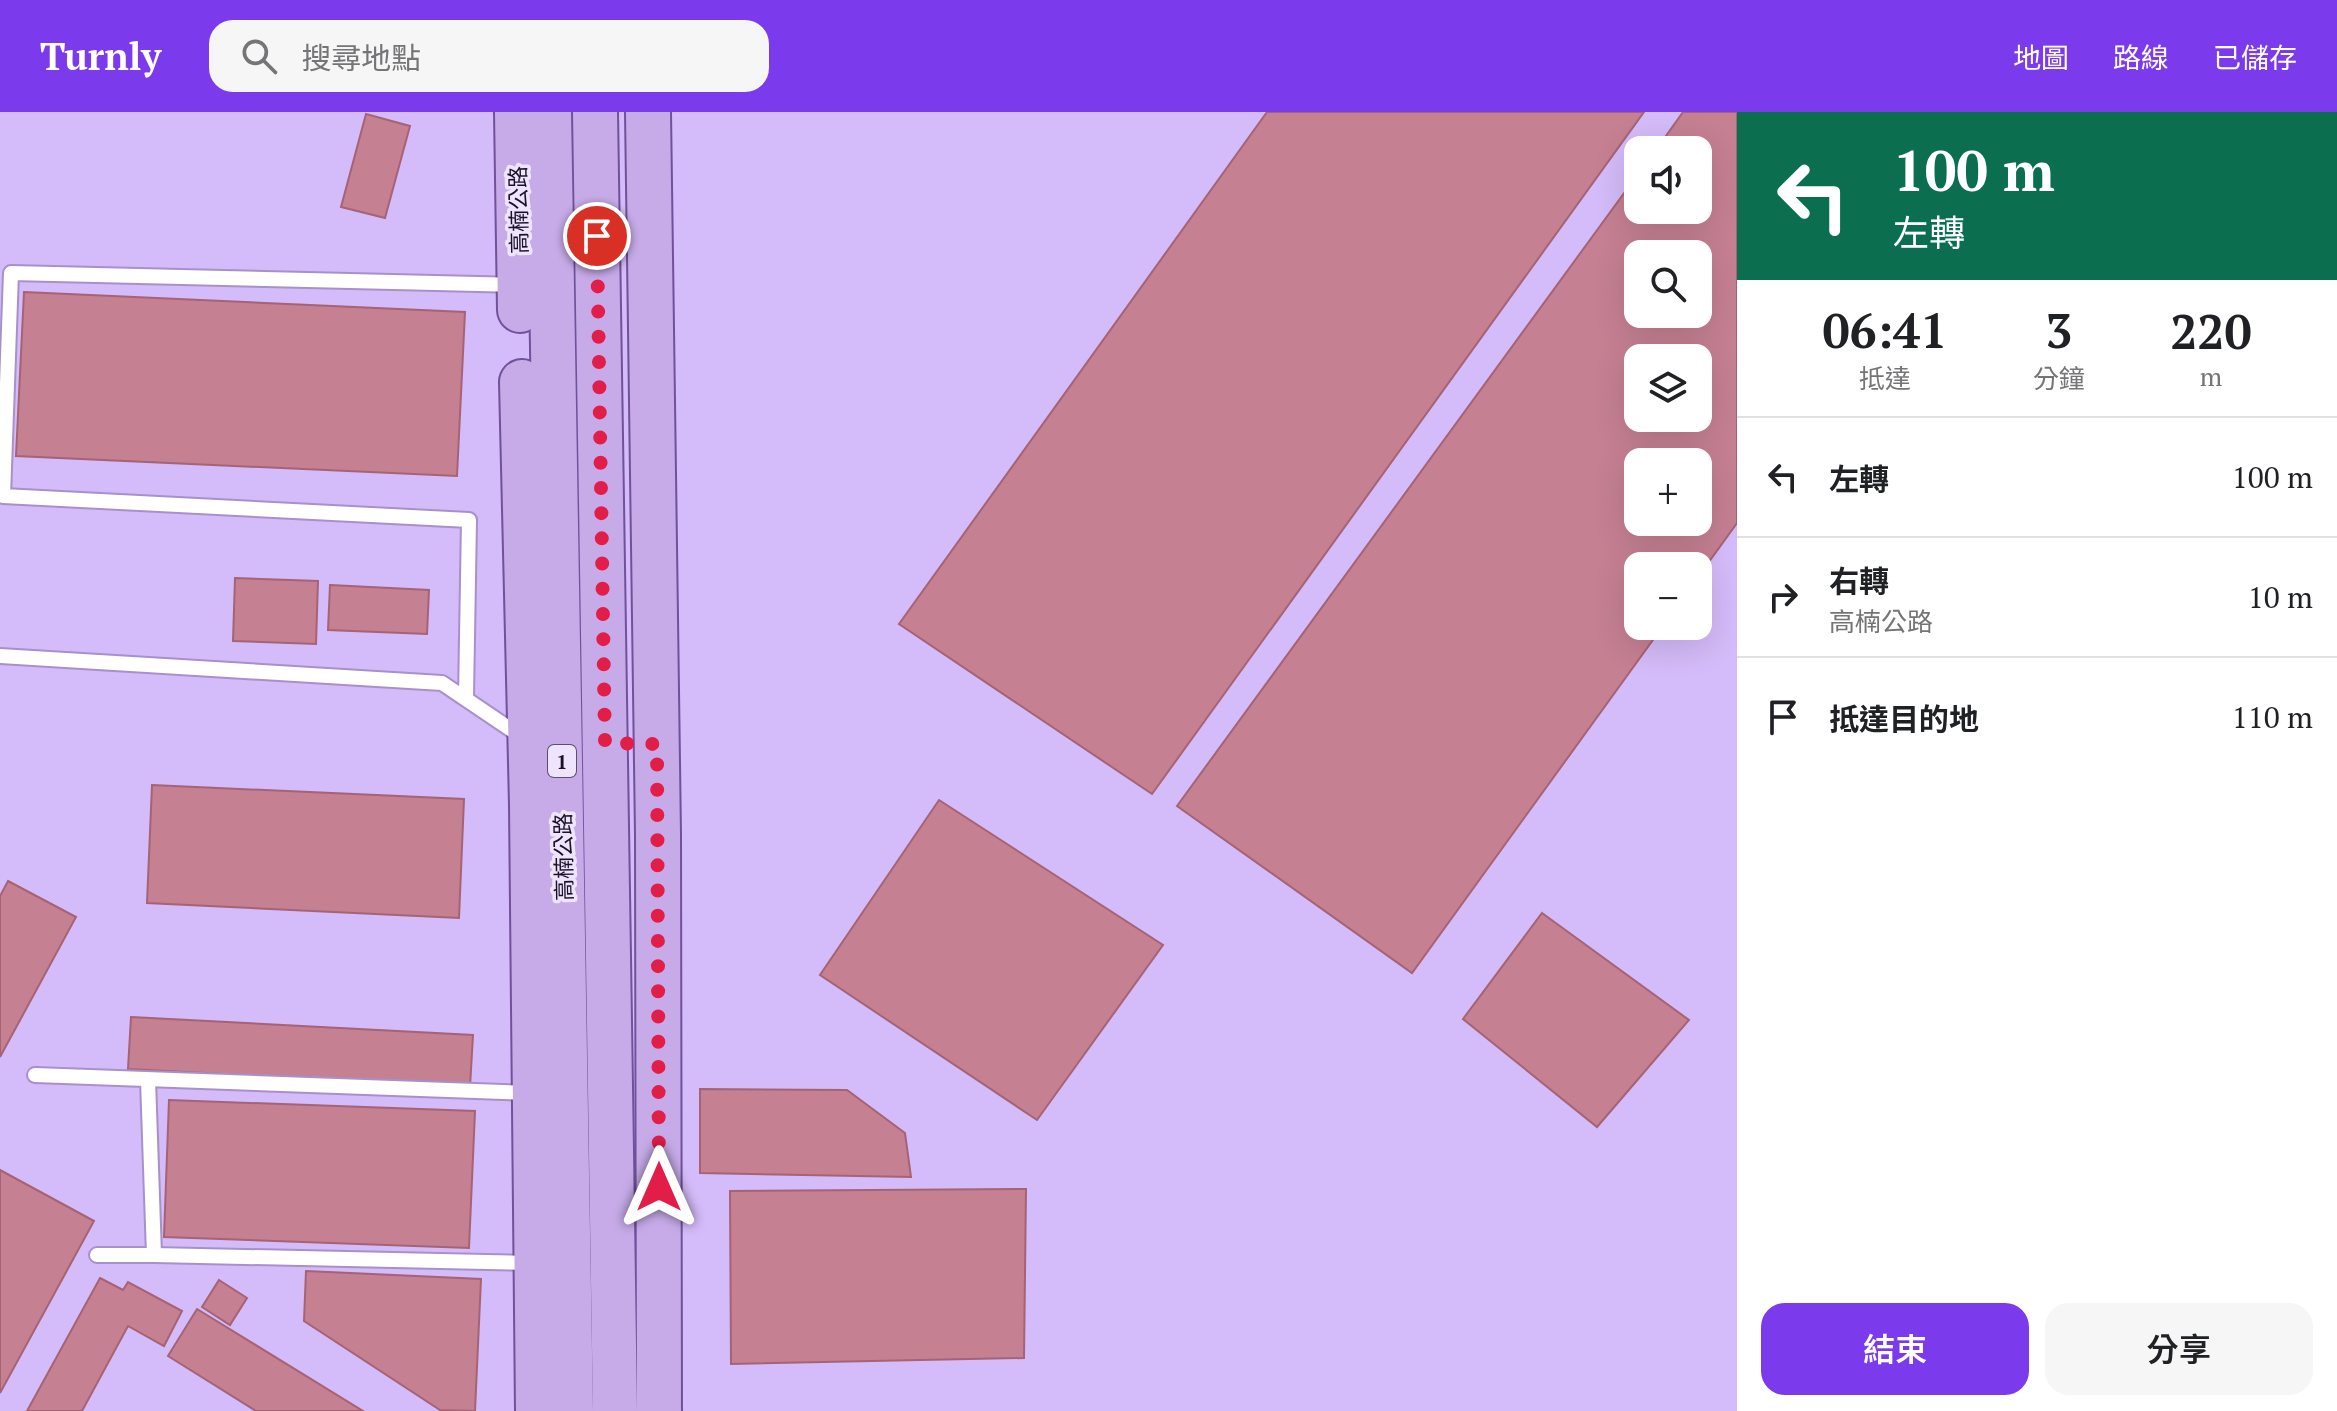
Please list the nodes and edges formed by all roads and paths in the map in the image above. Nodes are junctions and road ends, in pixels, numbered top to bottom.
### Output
1 (517, 112) edge
2 (549, 112) edge
3 (595, 112) edge
4 (648, 112) edge
5 (519, 285) junction
6 (0, 656) edge
7 (466, 697) junction
8 (598, 743) junction
9 (35, 1075) dead end
10 (148, 1080) junction
11 (534, 1093) junction
12 (97, 1255) dead end
13 (154, 1255) junction
14 (536, 1263) junction
15 (538, 1411) edge
16 (571, 1411) edge
17 (615, 1411) edge
18 (659, 1411) edge

1 - 5 main road, 高楠公路 / 1
2 - 8 main road, 高楠公路 / 1
3 - 8 main road, 高楠公路 / 1
4 - 8 main road, 高楠公路 / 1
5 - 7 lane
5 - 8 main road, 高楠公路 / 1
6 - 7 lane
7 - 8 lane
8 - 11 main road, 高楠公路 / 1
8 - 16 main road, 高楠公路 / 1
8 - 17 main road, 高楠公路 / 1
8 - 18 main road, 高楠公路 / 1
9 - 10 lane
10 - 11 lane
10 - 13 lane
11 - 14 main road, 高楠公路 / 1
12 - 13 lane
13 - 14 lane
14 - 15 main road, 高楠公路 / 1

